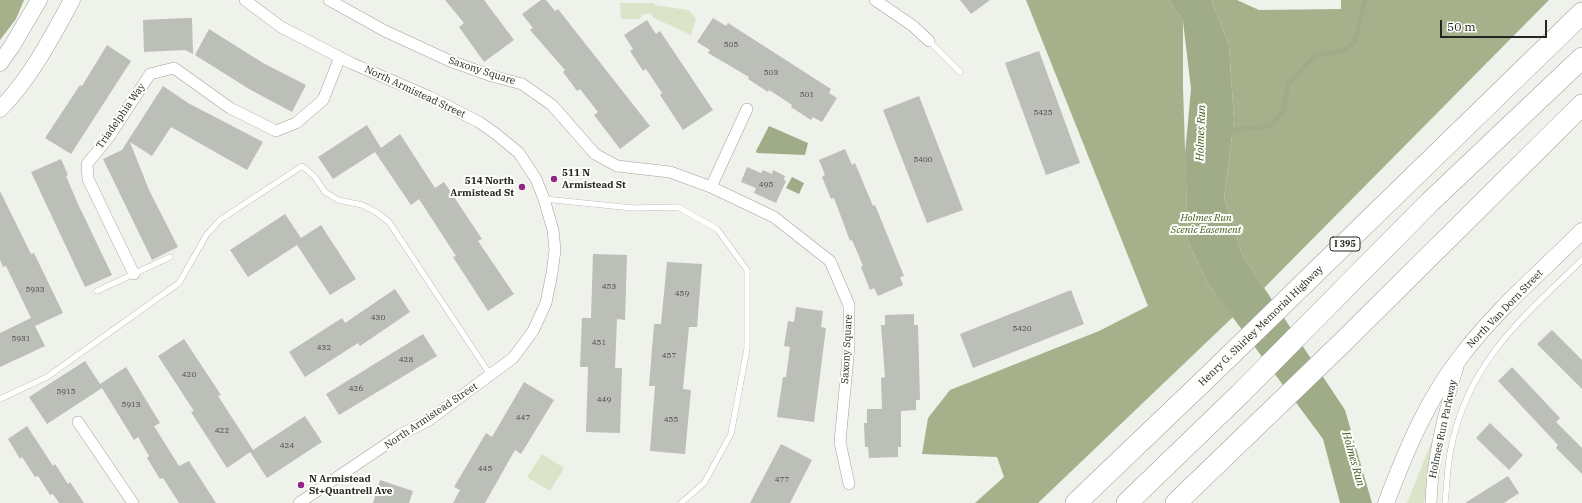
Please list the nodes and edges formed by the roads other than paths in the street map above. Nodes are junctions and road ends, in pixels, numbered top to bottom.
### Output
1 (39, 0) edge
2 (72, 0) edge
3 (245, 0) edge
4 (329, 0) edge
5 (875, 0) edge
6 (1582, 13) edge
7 (929, 41) joint
8 (340, 57) junction
9 (1582, 58) edge
10 (0, 63) edge
11 (960, 72) dead end
12 (1582, 105) edge
13 (0, 108) edge
14 (747, 109) dead end
15 (711, 187) junction
16 (544, 199) junction
17 (1582, 231) edge
18 (170, 257) dead end
19 (1582, 260) edge
20 (134, 274) junction
21 (97, 291) dead end
22 (1461, 355) junction
23 (491, 376) junction
24 (0, 399) edge
25 (78, 422) dead end
26 (849, 484) dead end
27 (134, 503) edge
28 (299, 503) edge
29 (681, 503) edge
30 (1076, 503) edge
31 (1127, 503) edge
32 (1176, 503) edge
33 (1386, 503) edge
34 (1431, 503) edge
35 (1445, 503) edge

1 - 10 main road
2 - 13 main road
3 - 8 street, North Armistead Street
4 - 15 street, Saxony Square
5 - 7 street
6 - 30 highway, Henry G. Shirley Memorial Highway / I 395
7 - 11 lane
8 - 16 street, North Armistead Street
8 - 20 street, Triadelphia Way
9 - 31 highway
12 - 32 highway
14 - 15 street
15 - 26 street, Saxony Square
16 - 23 street, North Armistead Street
16 - 29 lane
17 - 22 main road, North Van Dorn Street
18 - 20 lane
19 - 35 lane
20 - 21 lane
22 - 33 main road, North Van Dorn Street
22 - 34 street, Holmes Run Parkway
23 - 24 lane
23 - 28 street, North Armistead Street
25 - 27 street

